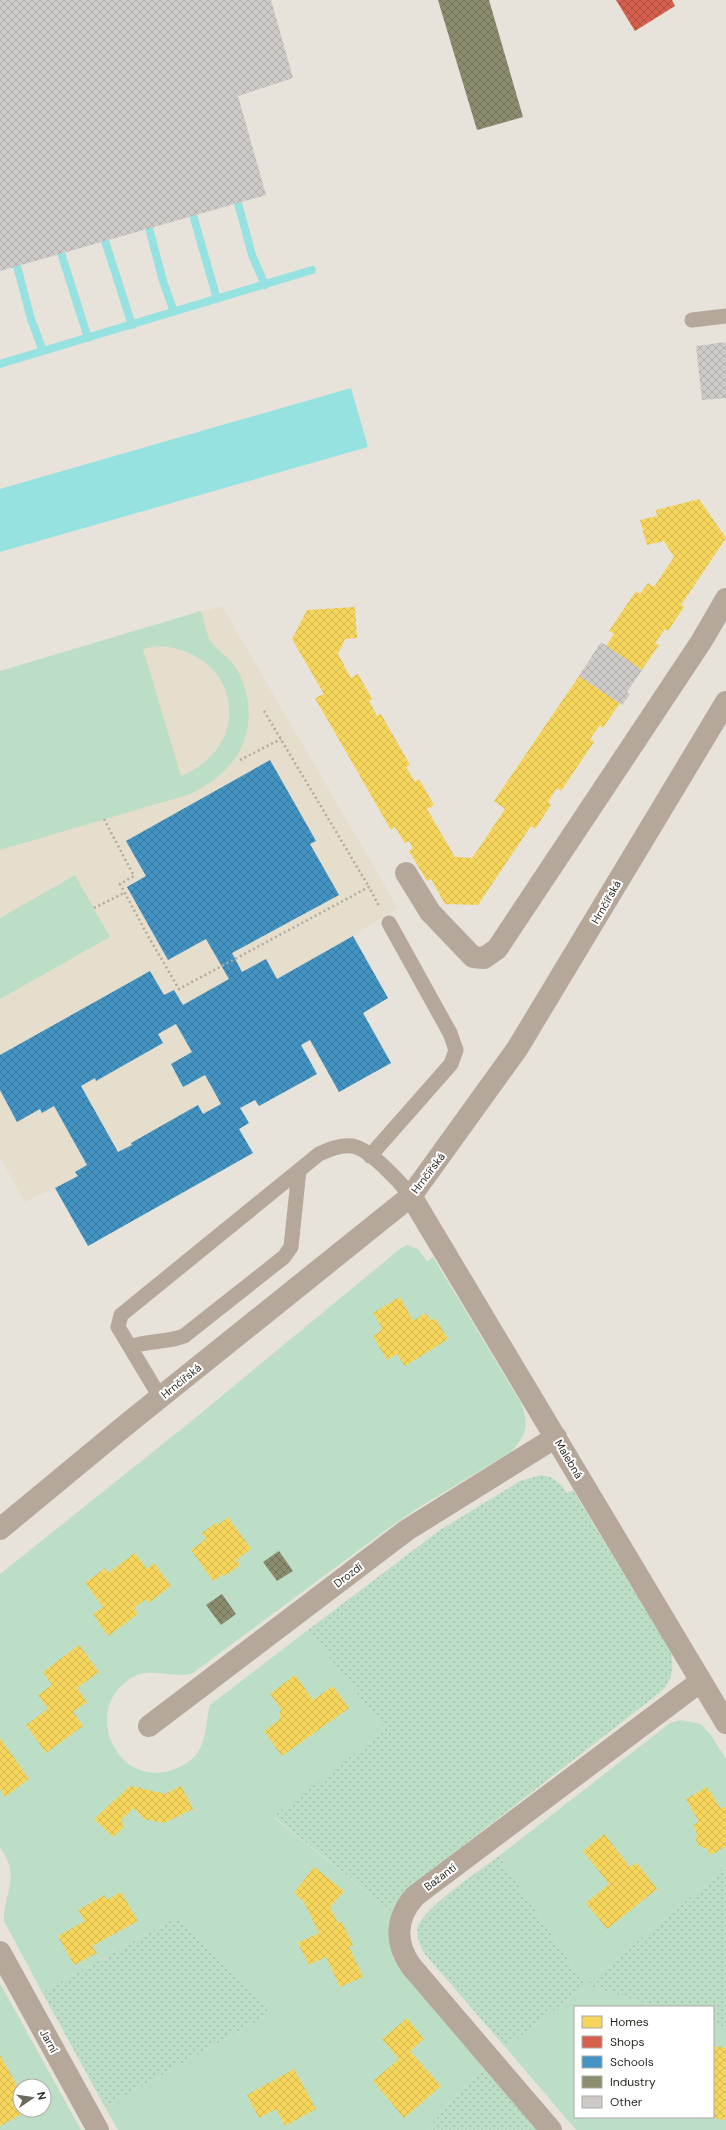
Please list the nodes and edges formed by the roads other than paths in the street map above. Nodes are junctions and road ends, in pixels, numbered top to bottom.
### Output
1 (726, 316) edge
2 (692, 320) dead end
3 (726, 599) edge
4 (726, 702) edge
5 (406, 873) dead end
6 (389, 923) road end
7 (370, 1156) junction
8 (299, 1170) junction
9 (411, 1196) junction
10 (130, 1347) junction
11 (160, 1397) junction
12 (556, 1436) junction
13 (0, 1529) edge
14 (701, 1681) junction
15 (726, 1723) edge
16 (149, 1726) dead end
17 (0, 1952) edge
18 (98, 2130) edge
19 (551, 2130) edge

1 - 2 lane
3 - 5 street
4 - 9 street, Hrnčířská
6 - 7 lane
7 - 8 lane
7 - 9 lane
8 - 10 lane
8 - 10 lane
9 - 11 street, Hrnčířská
9 - 12 street, Malebná
10 - 11 lane
11 - 13 street, Hrnčířská
12 - 14 street, Malebná
12 - 16 street, Drozdí
14 - 15 street, Malebná
14 - 19 street, Bažantí
17 - 18 street, Jarní

